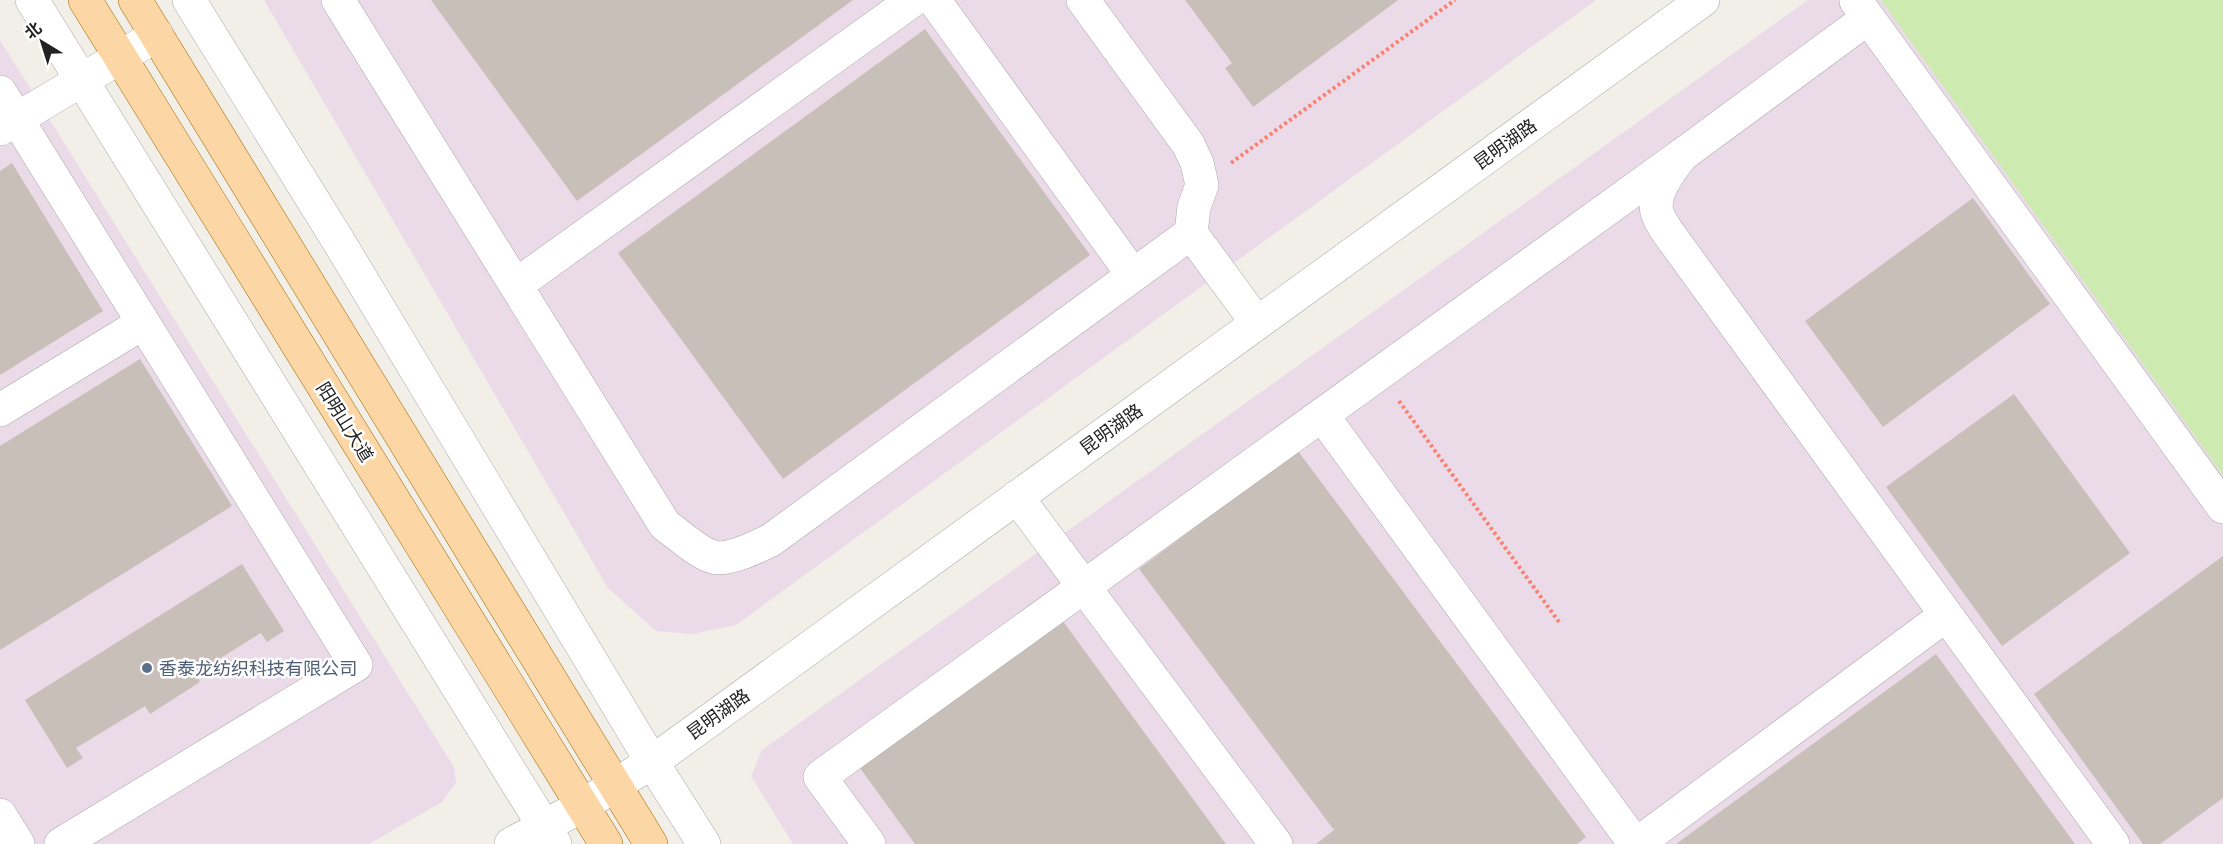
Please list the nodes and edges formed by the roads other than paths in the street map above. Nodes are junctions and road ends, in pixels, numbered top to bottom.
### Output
1 (32, 0) edge
2 (85, 0) edge
3 (135, 0) edge
4 (189, 0) edge
5 (338, 0) edge
6 (913, 0) edge
7 (934, 0) edge
8 (1083, 0) edge
9 (1703, 0) edge
10 (1862, 9) edge
11 (157, 35) junction
12 (120, 57) junction
13 (81, 80) junction
14 (0, 92) edge
15 (8, 124) edge
16 (1682, 155) junction
17 (1191, 233) junction
18 (1133, 275) junction
19 (516, 285) junction
20 (143, 322) junction
21 (1257, 323) junction
22 (0, 410) edge
23 (1322, 415) junction
24 (1017, 497) junction
25 (2223, 507) edge
26 (1084, 586) junction
27 (1946, 615) junction
28 (652, 762) junction
29 (614, 786) junction
30 (582, 806) junction
31 (0, 815) edge
32 (550, 835) edge
33 (18, 844) edge
34 (61, 844) edge
35 (510, 844) edge
36 (606, 844) edge
37 (651, 844) edge
38 (704, 844) edge
39 (868, 844) edge
40 (1276, 844) edge
41 (1636, 844) edge
42 (2114, 844) edge

1 - 13 street
2 - 12 main road, 阳明山大道
3 - 11 main road
4 - 28 street
5 - 19 street
6 - 19 street
7 - 18 street
8 - 17 street
9 - 21 street, 昆明湖路
10 - 16 street
10 - 25 street
11 - 12 street
11 - 29 main road
12 - 13 street
12 - 30 main road, 阳明山大道
13 - 15 street
13 - 32 street
14 - 15 street
15 - 20 street
16 - 23 street
16 - 27 street
17 - 18 street
17 - 21 street
18 - 19 street
20 - 22 street
20 - 34 street
21 - 24 street, 昆明湖路
23 - 26 street
23 - 41 street
24 - 26 street
24 - 28 street, 昆明湖路
26 - 39 street
26 - 40 street
27 - 41 street
27 - 42 street
28 - 29 street, 昆明湖路
28 - 38 street
29 - 30 street, 昆明湖路
29 - 37 main road
30 - 32 street, 昆明湖路
30 - 36 main road, 阳明山大道
31 - 33 street
32 - 35 street, 昆明湖路

